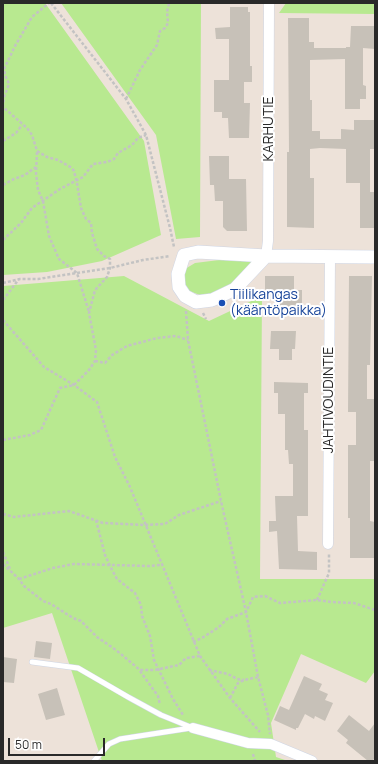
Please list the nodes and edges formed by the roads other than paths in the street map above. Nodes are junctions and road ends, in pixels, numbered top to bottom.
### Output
1 (269, 3) edge
2 (266, 256) junction
3 (330, 257) junction
4 (375, 257) edge
5 (328, 544) road end
6 (32, 662) dead end
7 (190, 727) junction
8 (94, 761) edge
9 (312, 761) edge

1 - 2 street, KARHUTIE
2 - 2 street
2 - 3 street
3 - 4 street
3 - 5 street, JAHTIVOUDINTIE
6 - 7 lane
7 - 8 lane
7 - 9 street

